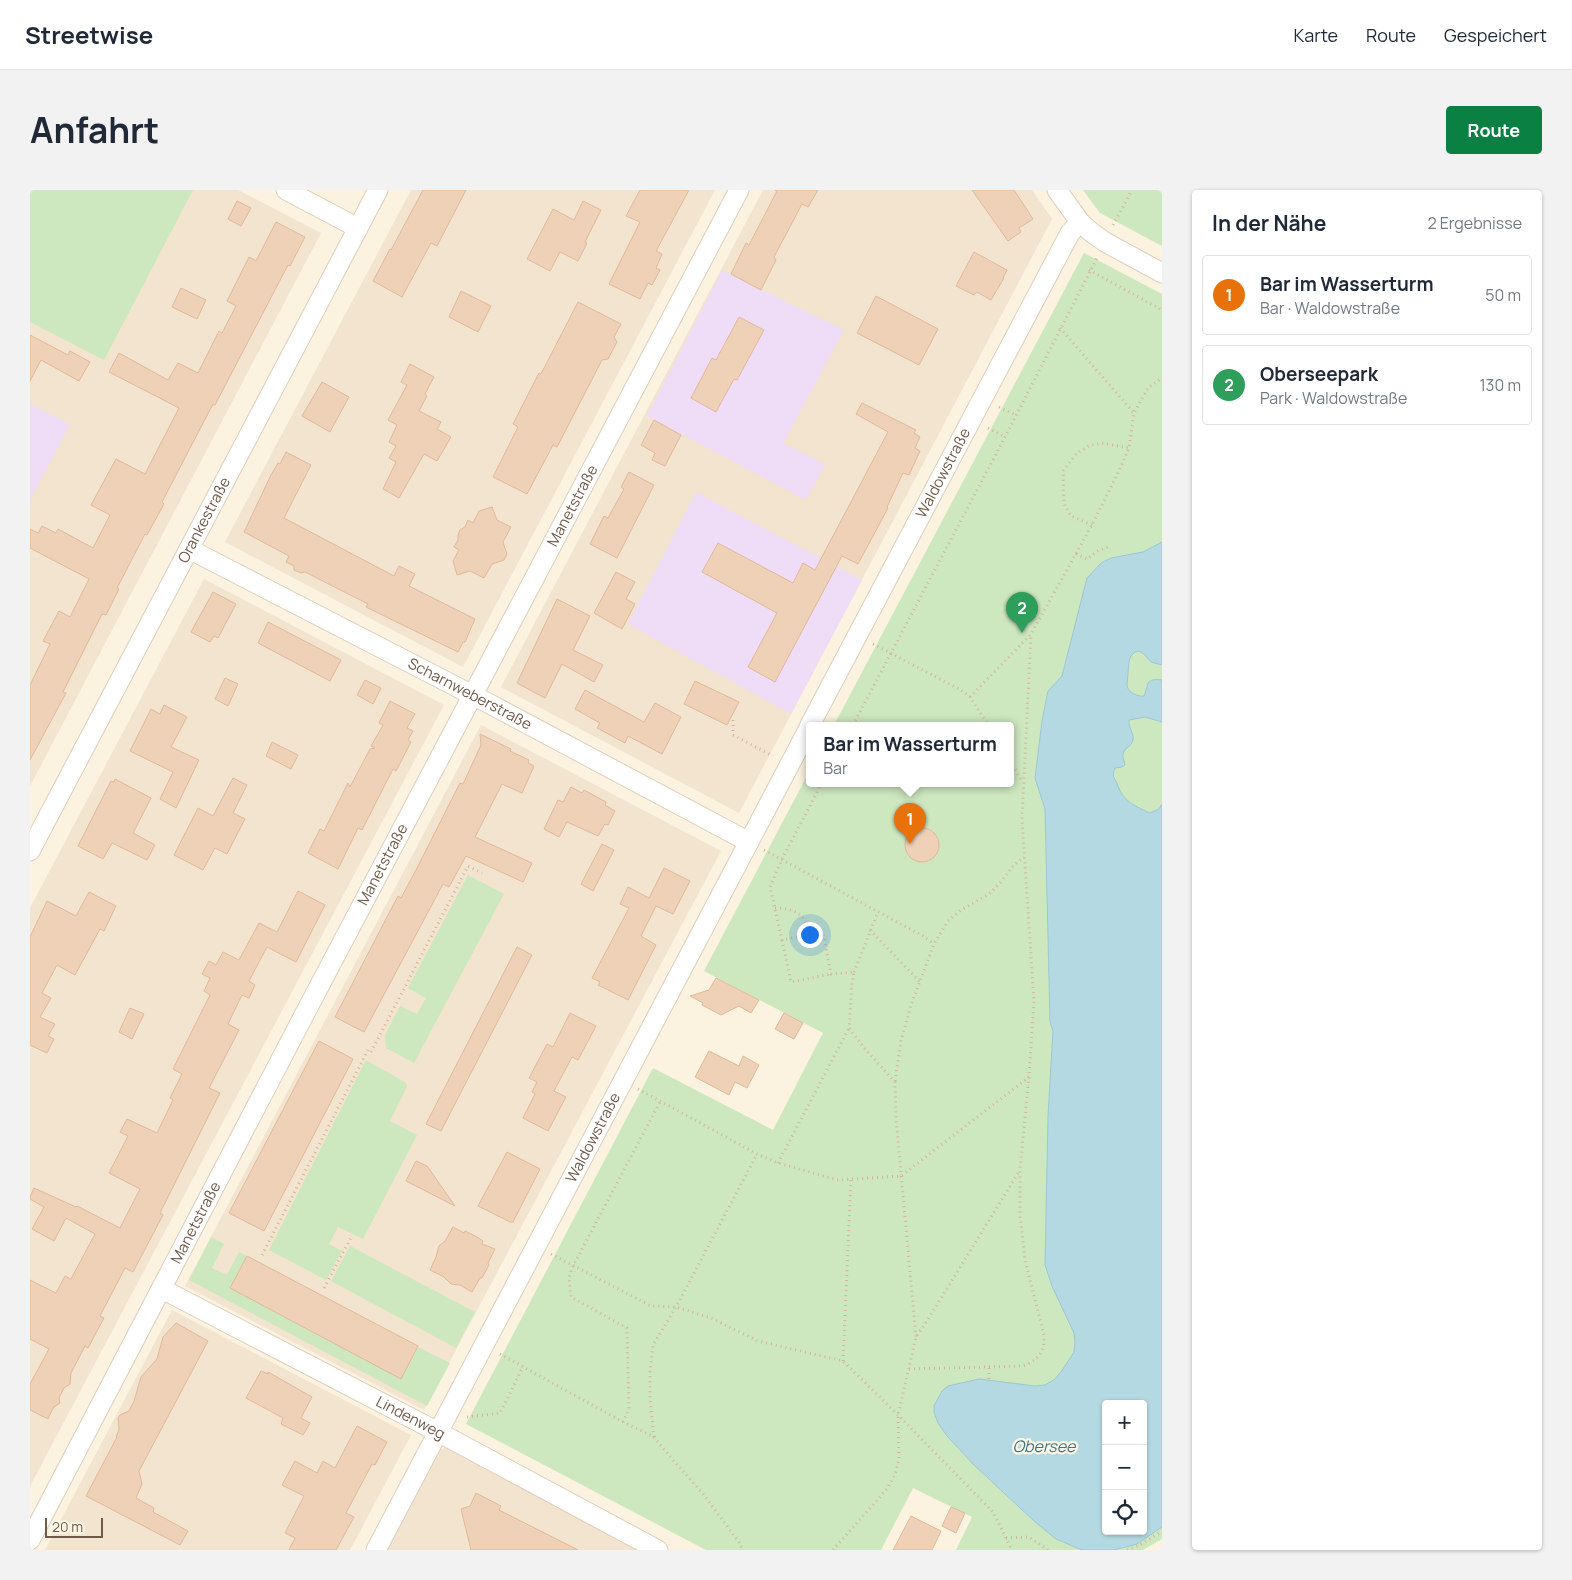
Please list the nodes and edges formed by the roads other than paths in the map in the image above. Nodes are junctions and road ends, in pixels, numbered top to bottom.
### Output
1 (286, 190) edge
2 (378, 190) edge
3 (739, 190) edge
4 (1057, 190) edge
5 (1080, 222) junction
6 (358, 228) junction
7 (1162, 274) edge
8 (189, 549) junction
9 (473, 696) junction
10 (812, 722) edge
11 (806, 735) edge
12 (756, 846) junction
13 (30, 852) edge
14 (162, 1290) junction
15 (438, 1432) junction
16 (30, 1540) edge
17 (376, 1550) edge
18 (658, 1550) edge

1 - 6 street
2 - 6 street, Orankestraße
3 - 9 street, Manetstraße
4 - 5 street
5 - 7 street
5 - 10 street, Waldowstraße
6 - 8 street, Orankestraße
8 - 9 street, Scharnweberstraße
8 - 13 street, Orankestraße
9 - 12 street, Scharnweberstraße
9 - 14 street, Manetstraße
11 - 12 street, Waldowstraße
12 - 15 street, Waldowstraße
14 - 15 street, Lindenweg
14 - 16 street, Manetstraße
15 - 17 street, Waldowstraße
15 - 18 street, Lindenweg

